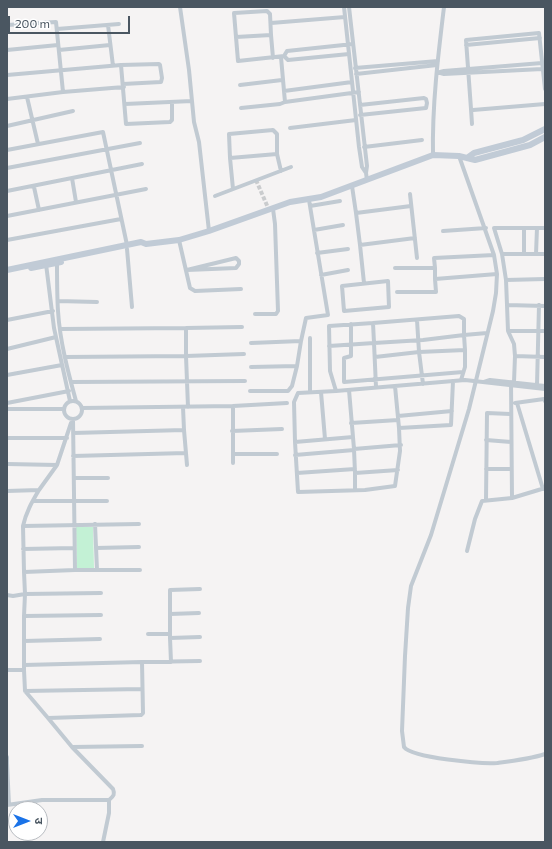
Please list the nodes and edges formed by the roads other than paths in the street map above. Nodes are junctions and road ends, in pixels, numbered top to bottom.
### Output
1 (180, 7) edge
2 (344, 7) edge
3 (349, 7) edge
4 (444, 7) edge
5 (345, 17) junction
6 (271, 23) junction
7 (119, 24) dead end
8 (7, 25) edge
9 (108, 25) junction
10 (57, 29) junction
11 (271, 34) junction
12 (236, 37) junction
13 (348, 44) junction
14 (353, 44) junction
15 (110, 45) junction
16 (58, 47) junction
17 (7, 50) edge
18 (349, 54) junction
19 (282, 56) junction
20 (273, 58) junction
21 (438, 63) junction
22 (542, 63) junction
23 (121, 65) junction
24 (113, 66) junction
25 (351, 68) junction
26 (356, 68) junction
27 (542, 68) junction
28 (61, 70) junction
29 (469, 71) junction
30 (439, 72) junction
31 (357, 74) junction
32 (7, 75) edge
33 (351, 75) junction
34 (282, 80) junction
35 (352, 82) junction
36 (240, 84) dead end
37 (124, 86) junction
38 (545, 89) edge
39 (284, 90) junction
40 (63, 92) junction
41 (353, 92) junction
42 (359, 92) junction
43 (27, 97) junction
44 (7, 99) edge
45 (192, 101) junction
46 (172, 102) junction
47 (285, 102) junction
48 (125, 104) junction
49 (545, 104) edge
50 (360, 105) junction
51 (241, 108) dead end
52 (471, 109) junction
53 (73, 111) dead end
54 (361, 115) junction
55 (356, 118) junction
56 (32, 120) junction
57 (472, 124) dead end
58 (7, 126) edge
59 (290, 128) dead end
60 (545, 129) edge
61 (545, 137) edge
62 (422, 140) dead end
63 (140, 143) dead end
64 (38, 144) junction
65 (359, 147) junction
66 (365, 147) junction
67 (7, 150) edge
68 (107, 150) junction
69 (277, 154) junction
70 (433, 155) junction
71 (459, 156) junction
72 (230, 158) junction
73 (467, 158) junction
74 (142, 164) dead end
75 (291, 167) dead end
76 (7, 168) edge
77 (111, 170) junction
78 (280, 171) junction
79 (366, 173) junction
80 (72, 178) junction
81 (367, 180) junction
82 (34, 186) junction
83 (352, 186) junction
84 (146, 189) dead end
85 (233, 189) junction
86 (7, 191) edge
87 (410, 194) dead end
88 (117, 195) junction
89 (215, 196) dead end
90 (308, 200) junction
91 (340, 201) dead end
92 (76, 202) junction
93 (310, 206) junction
94 (411, 206) junction
95 (273, 209) junction
96 (38, 210) junction
97 (356, 213) junction
98 (7, 216) edge
99 (121, 219) junction
100 (343, 225) dead end
101 (486, 228) junction
102 (524, 228) junction
103 (537, 228) junction
104 (545, 228) edge
105 (314, 230) junction
106 (209, 231) junction
107 (443, 231) dead end
108 (415, 238) junction
109 (7, 240) edge
110 (179, 240) junction
111 (360, 245) junction
112 (127, 247) junction
113 (348, 249) dead end
114 (317, 253) junction
115 (502, 254) junction
116 (524, 254) junction
117 (536, 254) junction
118 (545, 254) edge
119 (494, 255) junction
120 (417, 258) dead end
121 (57, 261) junction
122 (46, 264) junction
123 (395, 268) dead end
124 (435, 268) junction
125 (7, 270) edge
126 (187, 270) junction
127 (348, 270) dead end
128 (7, 273) edge
129 (321, 274) junction
130 (497, 274) junction
131 (436, 279) junction
132 (545, 279) edge
133 (506, 280) junction
134 (364, 283) junction
135 (241, 289) dead end
136 (397, 292) dead end
137 (58, 301) junction
138 (97, 302) dead end
139 (507, 305) junction
140 (539, 306) junction
141 (545, 306) edge
142 (132, 307) dead end
143 (58, 310) junction
144 (52, 311) junction
145 (255, 314) dead end
146 (7, 320) edge
147 (417, 320) junction
148 (373, 323) junction
149 (351, 324) junction
150 (242, 327) dead end
151 (186, 328) junction
152 (60, 329) junction
153 (508, 331) junction
154 (538, 331) junction
155 (545, 331) edge
156 (487, 333) junction
157 (464, 335) junction
158 (56, 337) junction
159 (310, 338) dead end
160 (418, 340) junction
161 (301, 341) junction
162 (251, 343) dead end
163 (374, 343) junction
164 (350, 344) junction
165 (330, 346) junction
166 (7, 349) edge
167 (465, 350) junction
168 (419, 352) junction
169 (244, 354) dead end
170 (186, 356) junction
171 (515, 356) junction
172 (65, 357) junction
173 (375, 357) junction
174 (538, 357) junction
175 (545, 357) edge
176 (62, 365) junction
177 (297, 366) junction
178 (251, 367) dead end
179 (463, 372) junction
180 (7, 375) edge
181 (422, 376) junction
182 (376, 379) junction
183 (461, 380) junction
184 (187, 381) junction
185 (246, 381) dead end
186 (476, 381) junction
187 (71, 382) junction
188 (344, 382) junction
189 (453, 382) junction
190 (512, 383) junction
191 (423, 384) junction
192 (537, 385) junction
193 (395, 386) junction
194 (545, 386) edge
195 (376, 387) junction
196 (347, 390) junction
197 (545, 390) edge
198 (69, 391) junction
199 (250, 391) dead end
200 (336, 391) junction
201 (310, 392) junction
202 (321, 392) junction
203 (70, 401) junction
204 (76, 401) junction
205 (545, 401) edge
206 (7, 402) edge
207 (517, 402) junction
208 (511, 403) junction
209 (287, 404) dead end
210 (233, 406) junction
211 (185, 407) junction
212 (82, 408) junction
213 (7, 409) edge
214 (63, 409) junction
215 (452, 412) junction
216 (510, 414) junction
217 (73, 418) junction
218 (398, 418) junction
219 (351, 423) junction
220 (399, 428) junction
221 (184, 430) junction
222 (282, 430) dead end
223 (232, 431) junction
224 (73, 433) junction
225 (353, 437) junction
226 (7, 438) edge
227 (67, 438) junction
228 (325, 439) junction
229 (486, 440) junction
230 (294, 442) junction
231 (511, 442) junction
232 (400, 446) junction
233 (354, 449) junction
234 (186, 453) junction
235 (233, 454) junction
236 (277, 454) dead end
237 (296, 455) junction
238 (73, 456) junction
239 (233, 463) dead end
240 (7, 464) edge
241 (57, 465) junction
242 (187, 465) dead end
243 (486, 469) junction
244 (511, 469) junction
245 (398, 470) junction
246 (355, 471) junction
247 (297, 473) junction
248 (74, 478) junction
249 (108, 478) dead end
250 (544, 489) edge
251 (39, 490) junction
252 (356, 490) junction
253 (7, 491) edge
254 (512, 498) junction
255 (486, 500) junction
256 (33, 501) junction
257 (74, 501) junction
258 (107, 501) dead end
259 (95, 524) junction
260 (140, 524) dead end
261 (74, 525) junction
262 (23, 526) junction
263 (139, 547) dead end
264 (74, 548) junction
265 (96, 548) junction
266 (23, 549) junction
267 (466, 551) dead end
268 (75, 570) junction
269 (97, 570) junction
270 (140, 570) dead end
271 (24, 572) junction
272 (200, 589) dead end
273 (101, 593) dead end
274 (25, 594) junction
275 (7, 595) edge
276 (199, 613) dead end
277 (170, 614) junction
278 (100, 615) dead end
279 (24, 616) junction
280 (148, 634) dead end
281 (170, 636) junction
282 (200, 637) dead end
283 (100, 639) dead end
284 (24, 641) junction
285 (200, 661) dead end
286 (142, 662) junction
287 (171, 662) junction
288 (24, 664) junction
289 (7, 670) edge
290 (24, 670) junction
291 (142, 690) junction
292 (25, 692) junction
293 (48, 718) junction
294 (142, 746) dead end
295 (72, 747) junction
296 (545, 754) edge
297 (7, 757) edge
298 (7, 763) edge
299 (109, 800) junction
300 (35, 801) edge
301 (8, 805) edge
302 (103, 842) edge

1 - 45 street
2 - 5 street
3 - 14 street
4 - 21 street
5 - 6 street
5 - 13 street
6 - 11 street
6 - 12 street
7 - 9 street
8 - 10 street
9 - 10 street
9 - 15 street
10 - 16 street
11 - 12 street
11 - 20 street
12 - 20 street
13 - 14 street
13 - 18 street
13 - 19 street
14 - 26 street
15 - 16 street
15 - 24 street
16 - 17 street
16 - 28 street
18 - 19 street
18 - 25 street
19 - 20 street
19 - 34 street
21 - 26 street
21 - 30 street
21 - 31 street
22 - 27 street
22 - 29 street
22 - 29 street
23 - 24 street
23 - 37 street
23 - 37 street
24 - 28 street
25 - 26 street
25 - 33 street
26 - 31 street
27 - 29 street
27 - 38 street
28 - 32 street
28 - 40 street
29 - 30 street
29 - 52 street
30 - 70 street
31 - 33 street
31 - 42 street
33 - 35 street
34 - 36 street
34 - 39 street
35 - 39 street
35 - 41 street
37 - 40 street
37 - 48 street
39 - 47 street
40 - 43 street
41 - 42 street
41 - 47 street
41 - 55 street
42 - 50 street
43 - 44 street
43 - 56 street
45 - 46 street
45 - 106 street
46 - 48 street
46 - 48 street
47 - 51 street
49 - 52 street
50 - 54 street
50 - 54 street
52 - 57 street
53 - 56 street
54 - 55 street
54 - 66 street
55 - 59 street
55 - 65 street
56 - 58 street
56 - 64 street
60 - 73 street
61 - 73 street
62 - 66 street
63 - 68 street
64 - 67 street
64 - 68 street
65 - 66 street
65 - 79 street
66 - 79 street
68 - 76 street
68 - 77 street
69 - 72 street
69 - 72 street
69 - 78 street
70 - 71 street
70 - 81 street
71 - 73 street
71 - 101 street
72 - 85 street
74 - 77 street
75 - 78 street
77 - 80 street
77 - 88 street
78 - 85 street
79 - 81 street
80 - 82 street
80 - 92 street
81 - 83 street
82 - 86 street
82 - 96 street
83 - 90 street
83 - 97 street
84 - 88 street
85 - 89 street
87 - 94 street
88 - 92 street
88 - 99 street
90 - 93 street
90 - 95 street
91 - 93 street
92 - 96 street
93 - 105 street
94 - 97 street
94 - 108 street
95 - 106 street
95 - 145 street
96 - 98 street
97 - 111 street
99 - 109 street
99 - 112 street
100 - 105 street
101 - 107 street
101 - 119 street
102 - 103 street
102 - 115 street
102 - 116 street
103 - 104 street
103 - 117 street
105 - 114 street
106 - 110 street
108 - 111 street
108 - 120 street
110 - 112 street
110 - 126 street
111 - 134 street
112 - 121 street
112 - 142 street
113 - 114 street
114 - 129 street
115 - 116 street
115 - 133 street
116 - 117 street
117 - 118 street
119 - 124 street
119 - 130 street
121 - 122 street
121 - 137 street
122 - 125 street
122 - 128 street
122 - 144 street
123 - 124 street
124 - 131 street
126 - 126 street
126 - 135 street
127 - 129 street
129 - 161 street
130 - 131 street
130 - 156 street
131 - 136 street
132 - 133 street
133 - 139 street
134 - 134 street
137 - 138 street
137 - 143 street
139 - 140 street
139 - 153 street
140 - 141 street
140 - 154 street
143 - 144 street
143 - 152 street
144 - 146 street
144 - 158 street
147 - 148 street
147 - 157 street
147 - 160 street
148 - 149 street
148 - 163 street
149 - 164 street
149 - 165 street
150 - 151 street
151 - 152 street
151 - 170 street
152 - 172 street
153 - 154 street
153 - 171 street
154 - 155 street
154 - 174 street
156 - 157 street
156 - 186 street
157 - 160 street
157 - 167 street
158 - 166 street
158 - 176 street
159 - 201 street
160 - 163 street
160 - 168 street
161 - 162 street
161 - 177 street
163 - 164 street
163 - 173 street
164 - 165 street
164 - 188 street
165 - 200 street
167 - 168 street
167 - 179 street
168 - 173 street
168 - 181 street
169 - 170 street
170 - 172 street
170 - 184 street
171 - 174 street
171 - 190 street
172 - 187 street
173 - 182 street
174 - 175 street
174 - 192 street
176 - 180 street
176 - 198 street
177 - 178 street
177 - 199 street
179 - 181 street
179 - 183 street
181 - 182 street
181 - 191 street
182 - 188 street
182 - 195 street
183 - 186 street
183 - 189 street
184 - 185 street
184 - 187 street
184 - 211 street
186 - 190 street
186 - 296 street
187 - 204 street
188 - 196 street
189 - 191 street
189 - 215 street
190 - 192 street
190 - 197 street
190 - 208 street
191 - 193 street
192 - 194 street
193 - 195 street
193 - 218 street
195 - 196 street
196 - 200 street
196 - 219 street
198 - 203 street
198 - 206 street
200 - 202 street
201 - 202 street
201 - 230 street
202 - 228 street
203 - 204 street
203 - 214 street
204 - 212 street
205 - 207 street
206 - 213 street
207 - 208 street
207 - 250 street
208 - 216 street
209 - 210 street
210 - 211 street
210 - 223 street
211 - 212 street
211 - 221 street
212 - 217 street
213 - 214 street
214 - 217 street
215 - 218 street
215 - 220 street
216 - 229 street
216 - 231 street
217 - 224 street
217 - 227 street
218 - 219 street
218 - 220 street
219 - 225 street
220 - 232 street
221 - 224 street
221 - 234 street
222 - 223 street
223 - 235 street
224 - 238 street
225 - 228 street
225 - 233 street
226 - 227 street
227 - 241 street
228 - 230 street
229 - 231 street
229 - 243 street
230 - 237 street
231 - 244 street
232 - 233 street
232 - 245 street
233 - 237 street
233 - 246 street
234 - 238 street
234 - 242 street
235 - 236 street
235 - 239 street
237 - 247 street
238 - 248 street
240 - 241 street
241 - 251 street
243 - 244 street
243 - 255 street
244 - 254 street
245 - 246 street
245 - 252 street
246 - 247 street
246 - 252 street
247 - 252 street
248 - 249 street
248 - 257 street
250 - 254 street
251 - 253 street
251 - 256 street
254 - 255 street
255 - 267 street
256 - 257 street
256 - 262 street
257 - 258 street
257 - 261 street
259 - 260 street
259 - 261 street
259 - 265 street
261 - 262 street
261 - 264 street
262 - 266 street
263 - 265 street
264 - 266 street
264 - 268 street
265 - 269 street
266 - 271 street
268 - 269 street
268 - 271 street
269 - 270 street
271 - 274 street
272 - 277 street
273 - 274 street
274 - 275 street
274 - 279 street
276 - 277 street
277 - 281 street
278 - 279 street
279 - 284 street
280 - 281 street
281 - 282 street
281 - 287 street
283 - 284 street
284 - 288 street
285 - 287 street
286 - 287 street
286 - 288 street
286 - 291 street
288 - 290 street
289 - 290 street
290 - 292 street
291 - 292 street
291 - 293 street
292 - 293 street
293 - 295 street
294 - 295 street
295 - 299 street
297 - 298 street
298 - 301 street
299 - 300 street
299 - 302 street

